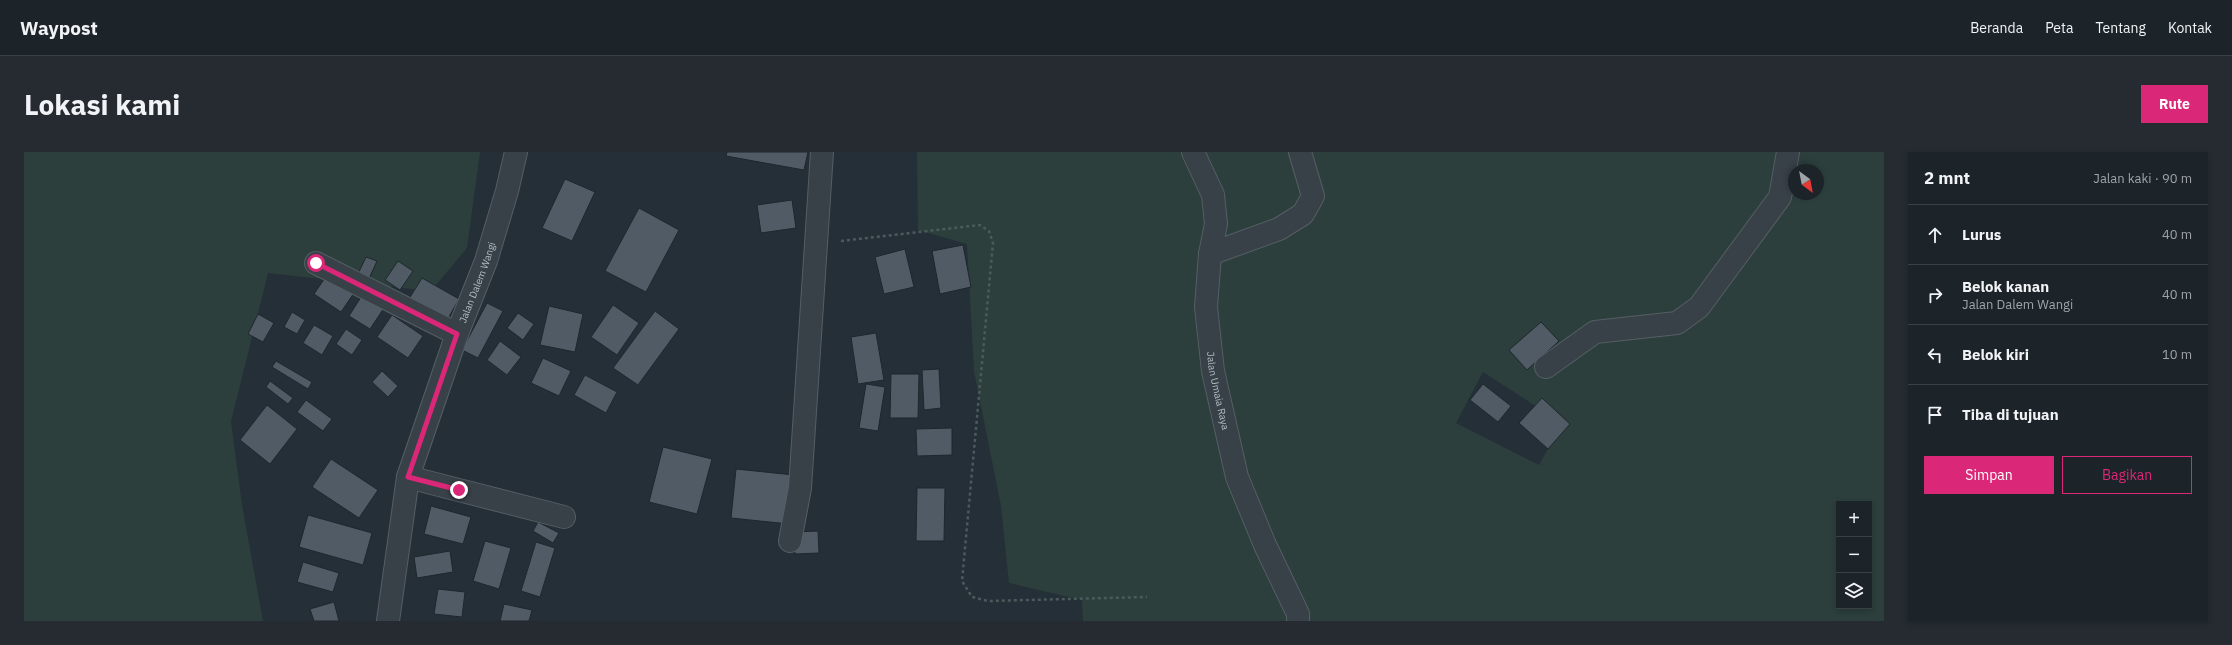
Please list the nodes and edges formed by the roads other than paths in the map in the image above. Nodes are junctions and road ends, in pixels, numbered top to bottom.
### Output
1 (516, 152) edge
2 (822, 152) edge
3 (1193, 152) edge
4 (1300, 152) edge
5 (1788, 152) edge
6 (1210, 254) junction
7 (316, 263) dead end
8 (457, 334) junction
9 (1546, 367) dead end
10 (408, 477) junction
11 (564, 517) dead end
12 (790, 541) dead end
13 (388, 621) edge
14 (1298, 621) edge

1 - 8 street, Jalan Dalem Wangi
2 - 12 street
3 - 6 street, Jalan Umaia Raya
4 - 6 street
5 - 9 street
6 - 14 street, Jalan Umaia Raya
7 - 8 street
8 - 10 street, Jalan Dalem Wangi
10 - 11 street
10 - 13 street, Jalan Dalem Wangi

